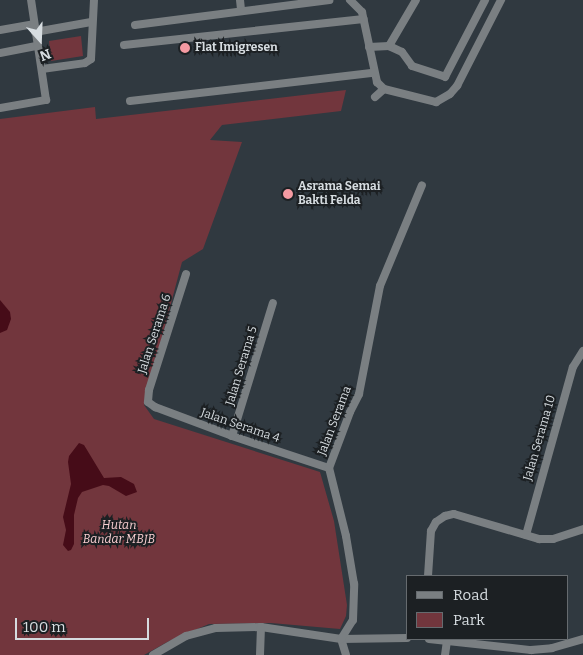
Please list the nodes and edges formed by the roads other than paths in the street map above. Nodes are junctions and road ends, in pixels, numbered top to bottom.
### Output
1 (31, 0) edge
2 (94, 0) edge
3 (240, 0) edge
4 (329, 0) edge
5 (350, 0) edge
6 (416, 0) edge
7 (485, 0) edge
8 (501, 0) edge
9 (241, 10) junction
10 (364, 19) junction
11 (91, 22) junction
12 (135, 25) dead end
13 (34, 28) junction
14 (0, 30) edge
15 (124, 45) dead end
16 (37, 46) junction
17 (389, 46) junction
18 (372, 47) junction
19 (0, 53) edge
20 (42, 69) junction
21 (373, 73) junction
22 (384, 89) junction
23 (375, 98) dead end
24 (130, 101) dead end
25 (0, 108) edge
26 (422, 184) dead end
27 (186, 274) dead end
28 (273, 303) dead end
29 (583, 350) edge
30 (147, 401) joint
31 (232, 436) junction
32 (329, 468) junction
33 (583, 529) edge
34 (526, 535) junction
35 (428, 575) edge
36 (261, 627) junction
37 (406, 638) edge
38 (341, 639) junction
39 (583, 639) edge
40 (438, 640) edge
41 (447, 641) junction
42 (153, 655) edge
43 (260, 655) edge
44 (346, 655) edge
45 (445, 655) edge

1 - 13 street
2 - 11 street
3 - 9 street
4 - 9 street
5 - 10 street
6 - 17 street
7 - 17 street
8 - 22 street
9 - 12 street
10 - 15 street
10 - 18 street
11 - 13 street
11 - 20 street
13 - 14 street
13 - 16 street
16 - 19 street
16 - 20 street
17 - 18 street
18 - 21 street
20 - 25 street
21 - 22 street
21 - 24 street
22 - 23 street
26 - 32 street, Jalan Serama
27 - 30 street, Jalan Serama 6
28 - 31 street, Jalan Serama 5
29 - 34 street, Jalan Serama 10
30 - 31 street, Jalan Serama 4
31 - 32 street, Jalan Serama 4
32 - 38 street, Jalan Serama
33 - 34 street
34 - 35 street
36 - 38 street
36 - 42 street
36 - 43 street
37 - 38 street
38 - 44 street
39 - 41 street
40 - 41 street
41 - 45 street

